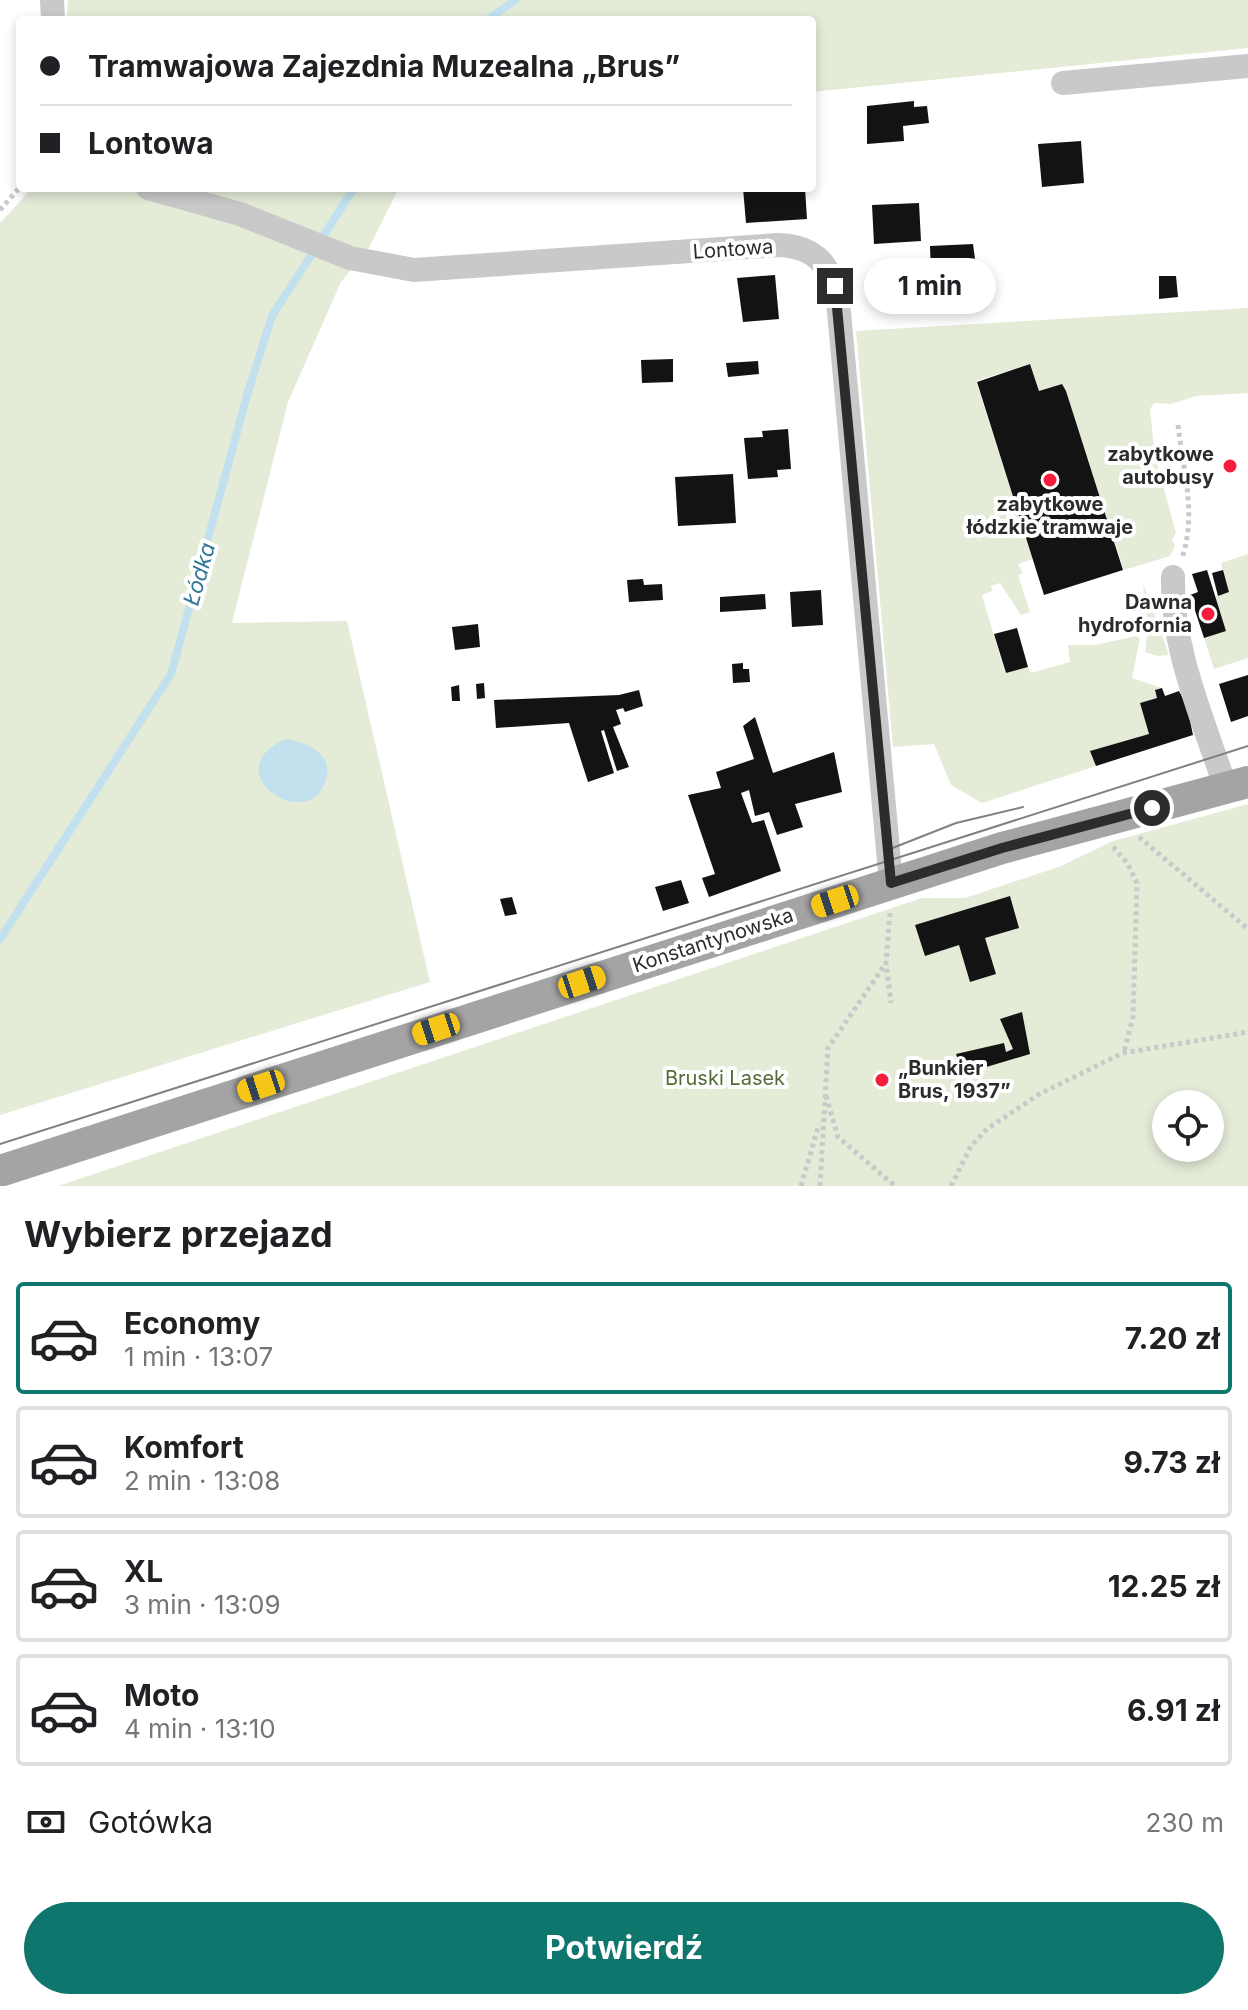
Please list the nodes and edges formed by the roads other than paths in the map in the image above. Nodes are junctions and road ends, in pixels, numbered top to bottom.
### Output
1 (1248, 66) edge
2 (1063, 83) dead end
3 (162, 192) edge
4 (1173, 577) road end
5 (1237, 786) edge
6 (891, 883) junction
7 (0, 1171) edge

1 - 2 street
3 - 6 street, Lontowa
4 - 5 street
5 - 6 main road, Konstantynowska
6 - 7 main road, Konstantynowska

